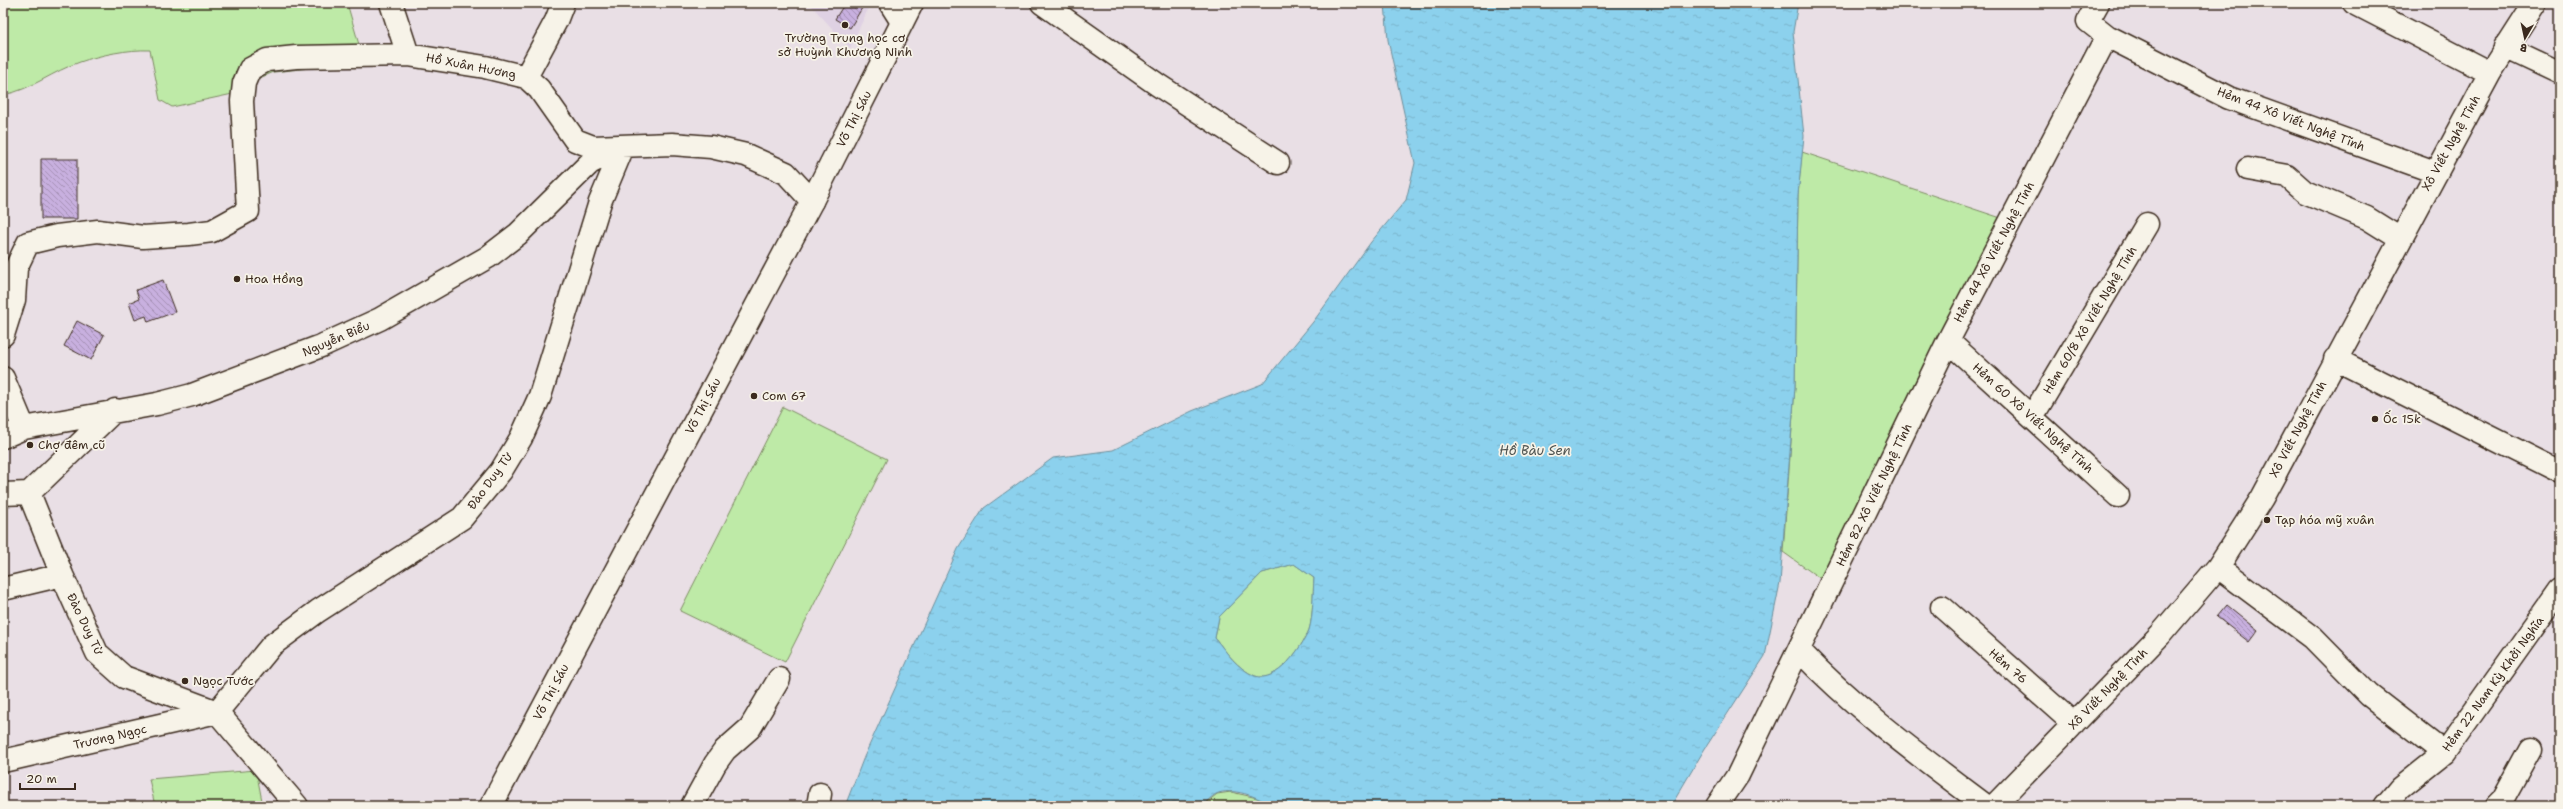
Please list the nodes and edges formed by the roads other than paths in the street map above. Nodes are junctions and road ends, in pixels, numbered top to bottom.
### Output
1 (391, 3) edge
2 (563, 3) edge
3 (890, 3) edge
4 (1042, 3) edge
5 (2354, 3) edge
6 (2536, 3) edge
7 (907, 12) edge
8 (2093, 12) edge
9 (2107, 36) junction
10 (2505, 47) junction
11 (408, 55) junction
12 (2490, 73) junction
13 (2560, 73) edge
14 (526, 77) junction
15 (623, 147) junction
16 (1278, 164) dead end
17 (2248, 169) dead end
18 (2435, 172) junction
19 (812, 201) junction
20 (2147, 224) dead end
21 (2399, 238) junction
22 (3, 335) edge
23 (1948, 341) junction
24 (2335, 359) junction
25 (3, 378) edge
26 (115, 410) junction
27 (2032, 416) junction
28 (24, 428) junction
29 (3, 437) edge
30 (2560, 472) edge
31 (29, 493) junction
32 (3, 494) edge
33 (2118, 496) dead end
34 (2218, 567) junction
35 (62, 575) junction
36 (3, 589) edge
37 (2560, 590) edge
38 (1942, 607) dead end
39 (1799, 650) junction
40 (779, 679) dead end
41 (217, 712) junction
42 (2074, 724) junction
43 (2530, 749) dead end
44 (2444, 753) junction
45 (3, 761) edge
46 (1720, 802) edge
47 (298, 806) edge
48 (491, 806) edge
49 (692, 806) edge
50 (1986, 806) edge
51 (1994, 806) edge
52 (2385, 806) edge
53 (2496, 806) edge

1 - 11 street
2 - 14 street
3 - 7 street
4 - 16 street
5 - 12 street
6 - 10 street, Xô Viết Nghệ Tĩnh
7 - 19 street, Võ Thị Sáu
8 - 9 street, Hẻm 44 Xô Viết Nghệ Tĩnh
9 - 18 street, Hẻm 44 Xô Viết Nghệ Tĩnh
9 - 23 street, Hẻm 44 Xô Viết Nghệ Tĩnh
10 - 12 street, Xô Viết Nghệ Tĩnh
10 - 13 street
11 - 14 street, Hồ Xuân Hương
11 - 22 street, Hồ Xuân Hương
12 - 18 street, Xô Viết Nghệ Tĩnh
14 - 15 street, Hồ Xuân Hương
15 - 19 street, Hồ Xuân Hương
15 - 26 street, Nguyễn Biểu
15 - 41 street, Đào Duy Từ
17 - 21 street
18 - 21 street, Xô Viết Nghệ Tĩnh
19 - 48 street, Võ Thị Sáu
20 - 27 street, Hẻm 60/8 Xô Viết Nghệ Tĩnh
21 - 24 street, Xô Viết Nghệ Tĩnh
23 - 27 street, Hẻm 60 Xô Viết Nghệ Tĩnh
23 - 39 street, Hẻm 82 Xô Viết Nghệ Tĩnh
24 - 30 street
24 - 34 street, Xô Viết Nghệ Tĩnh
25 - 28 street
26 - 28 street, Nguyễn Biểu
26 - 31 street
27 - 33 street, Hẻm 60 Xô Viết Nghệ Tĩnh
28 - 29 street, Nguyễn Biểu
31 - 32 street
31 - 35 street, Đào Duy Từ
34 - 42 street, Xô Viết Nghệ Tĩnh
34 - 44 street
35 - 36 street
35 - 41 street, Đào Duy Từ
37 - 44 street, Hẻm 22 Nam Kỳ Khởi Nghĩa
38 - 42 street, Hẻm 76
39 - 46 street, Hẻm 82 Xô Viết Nghệ Tĩnh
39 - 50 street
40 - 49 street
41 - 45 street, Trương Ngọc
41 - 47 street, Đào Duy Từ
42 - 51 street, Xô Viết Nghệ Tĩnh
43 - 53 street
44 - 52 street, Hẻm 22 Nam Kỳ Khởi Nghĩa

